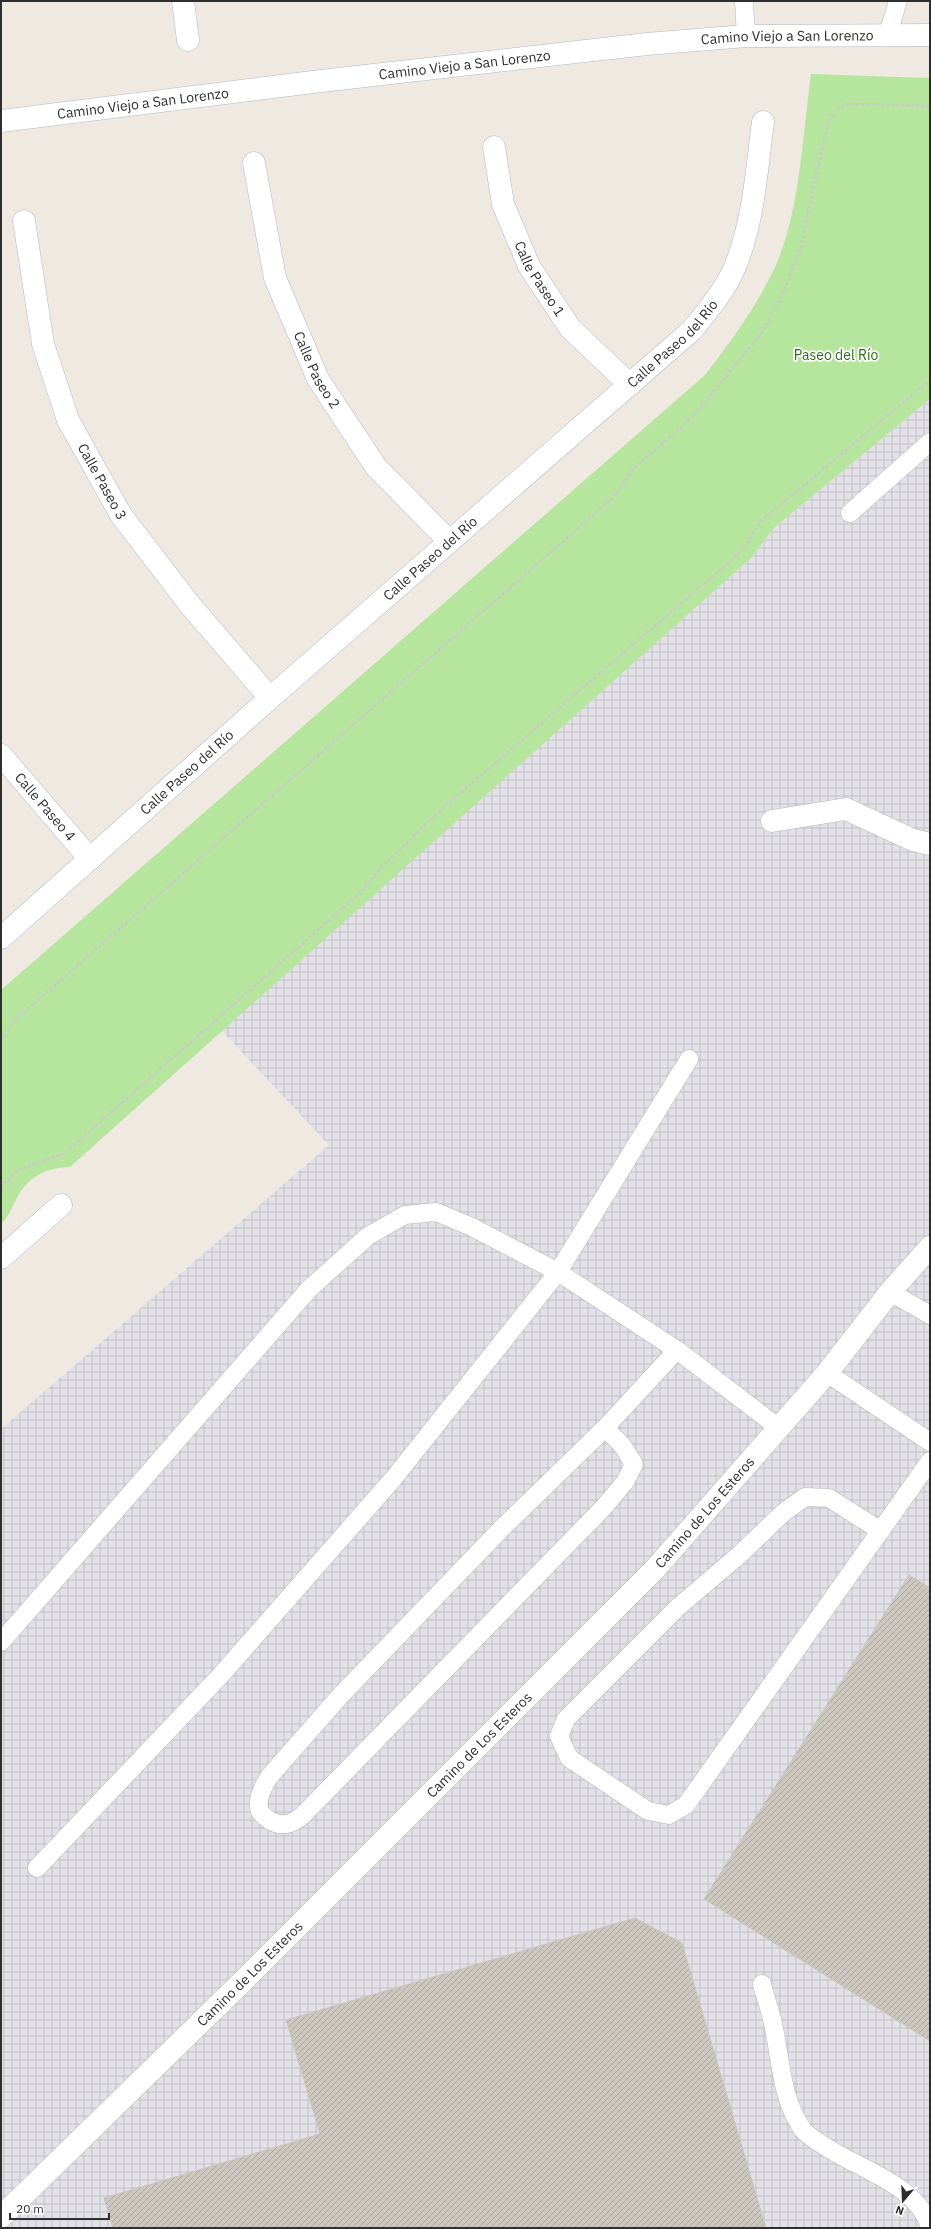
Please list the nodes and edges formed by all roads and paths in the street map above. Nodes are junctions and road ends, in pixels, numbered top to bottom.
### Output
1 (183, 1) edge
2 (744, 1) edge
3 (898, 1) edge
4 (888, 34) junction
5 (746, 36) junction
6 (930, 36) edge
7 (188, 40) dead end
8 (930, 106) edge
9 (1, 122) edge
10 (762, 122) dead end
11 (494, 147) dead end
12 (254, 164) dead end
13 (24, 221) dead end
14 (930, 380) edge
15 (630, 385) junction
16 (930, 442) edge
17 (850, 513) dead end
18 (449, 541) junction
19 (270, 698) junction
20 (1, 755) edge
21 (772, 821) dead end
22 (930, 844) edge
23 (90, 859) junction
24 (1, 938) edge
25 (1, 1039) edge
26 (689, 1059) dead end
27 (1, 1187) edge
28 (61, 1205) dead end
29 (930, 1247) edge
30 (1, 1258) edge
31 (558, 1272) junction
32 (890, 1292) junction
33 (930, 1315) edge
34 (677, 1350) junction
35 (827, 1373) junction
36 (605, 1428) junction
37 (779, 1428) junction
38 (930, 1442) edge
39 (930, 1461) edge
40 (882, 1531) junction
41 (1, 1642) edge
42 (37, 1868) dead end
43 (762, 1984) dead end
44 (1, 2217) edge
45 (930, 2228) edge

1 - 7 street
2 - 5 lane
3 - 4 lane
4 - 5 street, Camino Viejo a San Lorenzo
4 - 6 street, Camino Viejo a San Lorenzo
5 - 9 street, Camino Viejo a San Lorenzo
8 - 25 path
10 - 15 street, Calle Paseo del Río
11 - 15 street, Calle Paseo 1
12 - 18 street, Calle Paseo 2
13 - 19 street, Calle Paseo 3
14 - 27 path
15 - 18 street, Calle Paseo del Río
16 - 17 lane
18 - 19 street, Calle Paseo del Río
19 - 23 street, Calle Paseo del Río
20 - 23 street, Calle Paseo 4
21 - 22 street
23 - 24 street, Calle Paseo del Río
26 - 31 lane
28 - 30 street
29 - 32 street, Camino de Los Esteros
31 - 34 lane
31 - 41 lane
31 - 42 lane
32 - 33 lane
32 - 35 street, Camino de Los Esteros
34 - 36 lane
34 - 37 lane
35 - 37 street, Camino de Los Esteros
35 - 38 lane
36 - 36 lane
37 - 44 street, Camino de Los Esteros
39 - 40 lane
40 - 40 lane
43 - 45 lane

